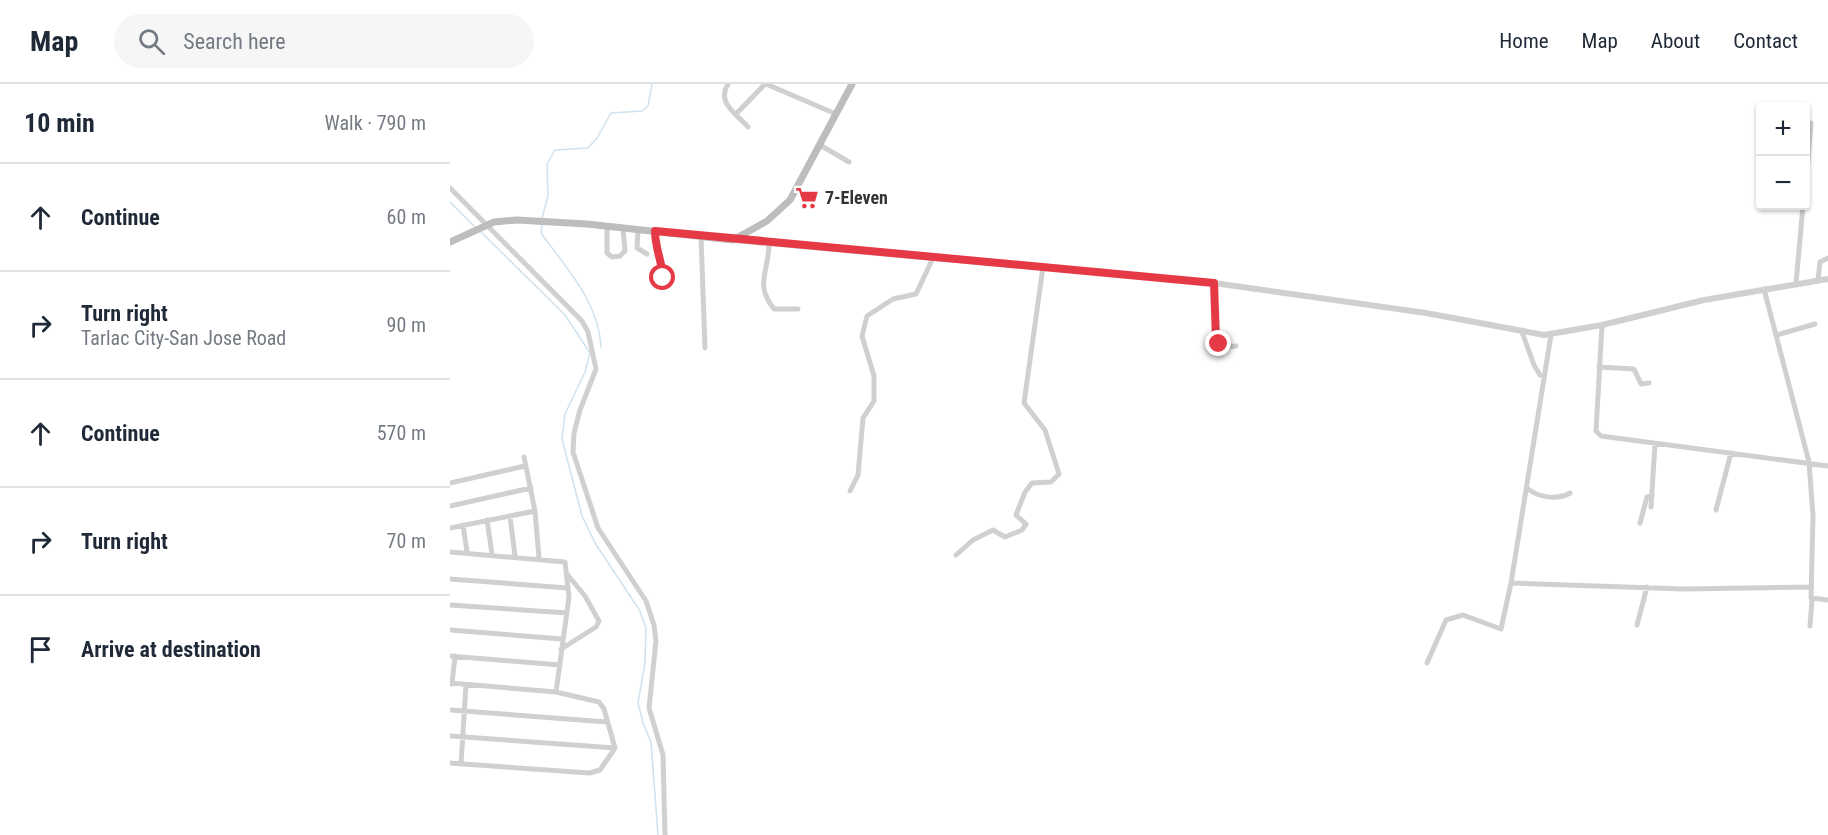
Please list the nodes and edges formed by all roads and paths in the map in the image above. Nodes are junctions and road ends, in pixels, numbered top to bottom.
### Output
1 (728, 84) edge
2 (766, 84) edge
3 (852, 84) edge
4 (736, 114) junction
5 (837, 114) junction
6 (1811, 123) dead end
7 (748, 127) dead end
8 (820, 145) junction
9 (1808, 156) edge
10 (849, 162) dead end
11 (450, 188) edge
12 (1803, 210) edge
13 (486, 225) junction
14 (607, 226) junction
15 (623, 228) junction
16 (638, 230) junction
17 (655, 231) junction
18 (701, 236) junction
19 (733, 240) junction
20 (450, 242) edge
21 (769, 243) junction
22 (646, 254) dead end
23 (933, 258) junction
24 (1828, 258) edge
25 (1043, 267) junction
26 (663, 278) dead end
27 (1828, 279) edge
28 (1818, 280) junction
29 (1214, 283) junction
30 (1796, 284) junction
31 (1764, 289) junction
32 (798, 309) dead end
33 (1815, 324) dead end
34 (1602, 325) junction
35 (1522, 332) junction
36 (1551, 335) junction
37 (1777, 335) junction
38 (1236, 346) dead end
39 (705, 348) dead end
40 (1599, 367) junction
41 (1540, 375) dead end
42 (1649, 383) dead end
43 (1655, 444) junction
44 (1731, 453) junction
45 (524, 457) dead end
46 (1809, 462) junction
47 (525, 466) junction
48 (1828, 466) edge
49 (450, 483) edge
50 (531, 488) junction
51 (1527, 488) junction
52 (850, 491) dead end
53 (1570, 493) dead end
54 (1652, 496) junction
55 (450, 506) edge
56 (1651, 507) dead end
57 (1716, 510) dead end
58 (535, 511) junction
59 (510, 516) junction
60 (488, 520) junction
61 (1640, 523) dead end
62 (463, 525) junction
63 (450, 528) edge
64 (450, 552) edge
65 (467, 552) junction
66 (492, 554) junction
67 (956, 555) dead end
68 (515, 556) junction
69 (539, 558) junction
70 (567, 574) junction
71 (450, 579) edge
72 (1511, 583) junction
73 (1647, 587) junction
74 (1811, 587) junction
75 (568, 588) junction
76 (1812, 600) junction
77 (1828, 600) edge
78 (450, 604) edge
79 (567, 613) junction
80 (1637, 625) dead end
81 (1810, 626) dead end
82 (450, 630) edge
83 (562, 639) junction
84 (561, 649) junction
85 (453, 656) edge
86 (1427, 663) dead end
87 (560, 665) junction
88 (451, 683) edge
89 (466, 685) junction
90 (556, 692) junction
91 (450, 710) edge
92 (464, 711) junction
93 (607, 722) junction
94 (450, 736) edge
95 (463, 737) junction
96 (615, 748) junction
97 (450, 763) edge
98 (461, 764) junction
99 (665, 835) edge

1 - 4 street
2 - 4 street
2 - 5 street
3 - 5 main road
4 - 7 street
5 - 8 main road
6 - 9 street
8 - 10 street
8 - 19 main road
11 - 13 street
12 - 30 street
13 - 14 main road
13 - 20 main road
13 - 99 street
14 - 15 main road
14 - 15 street
15 - 16 main road
16 - 17 main road
16 - 22 street
17 - 18 main road
17 - 26 street
18 - 19 main road
18 - 39 street
19 - 21 street
21 - 23 street
21 - 32 street
23 - 25 street
23 - 52 street
24 - 28 street
25 - 29 street
25 - 67 street
27 - 28 street
28 - 30 street
29 - 35 street
29 - 38 street
30 - 31 street
31 - 34 street
31 - 37 street
33 - 37 street
34 - 36 street
34 - 40 street
35 - 36 street
35 - 41 street
36 - 51 street
37 - 46 street
40 - 42 street
40 - 43 street
43 - 44 street
43 - 54 street
44 - 46 street
44 - 57 street
45 - 47 street
46 - 48 street
46 - 74 street
47 - 49 street
47 - 50 street
50 - 55 street
50 - 58 street
51 - 53 street
51 - 72 street
54 - 56 street
54 - 61 street
58 - 59 street
58 - 69 street
59 - 60 street
59 - 68 street
60 - 62 street
60 - 66 street
62 - 63 street
62 - 65 street
64 - 65 street
65 - 66 street
66 - 68 street
68 - 69 street
69 - 70 street
70 - 75 street
70 - 84 street
71 - 75 street
72 - 73 street
72 - 86 street
73 - 74 street
73 - 80 street
74 - 76 street
75 - 79 street
76 - 77 street
76 - 81 street
78 - 79 street
79 - 83 street
82 - 83 street
83 - 84 street
84 - 87 street
85 - 87 street
85 - 88 street
87 - 90 street
88 - 89 street
89 - 90 street
89 - 92 street
90 - 93 street
91 - 92 street
92 - 93 street
92 - 95 street
93 - 96 street
94 - 95 street
95 - 96 street
95 - 98 street
96 - 98 street
97 - 98 street

